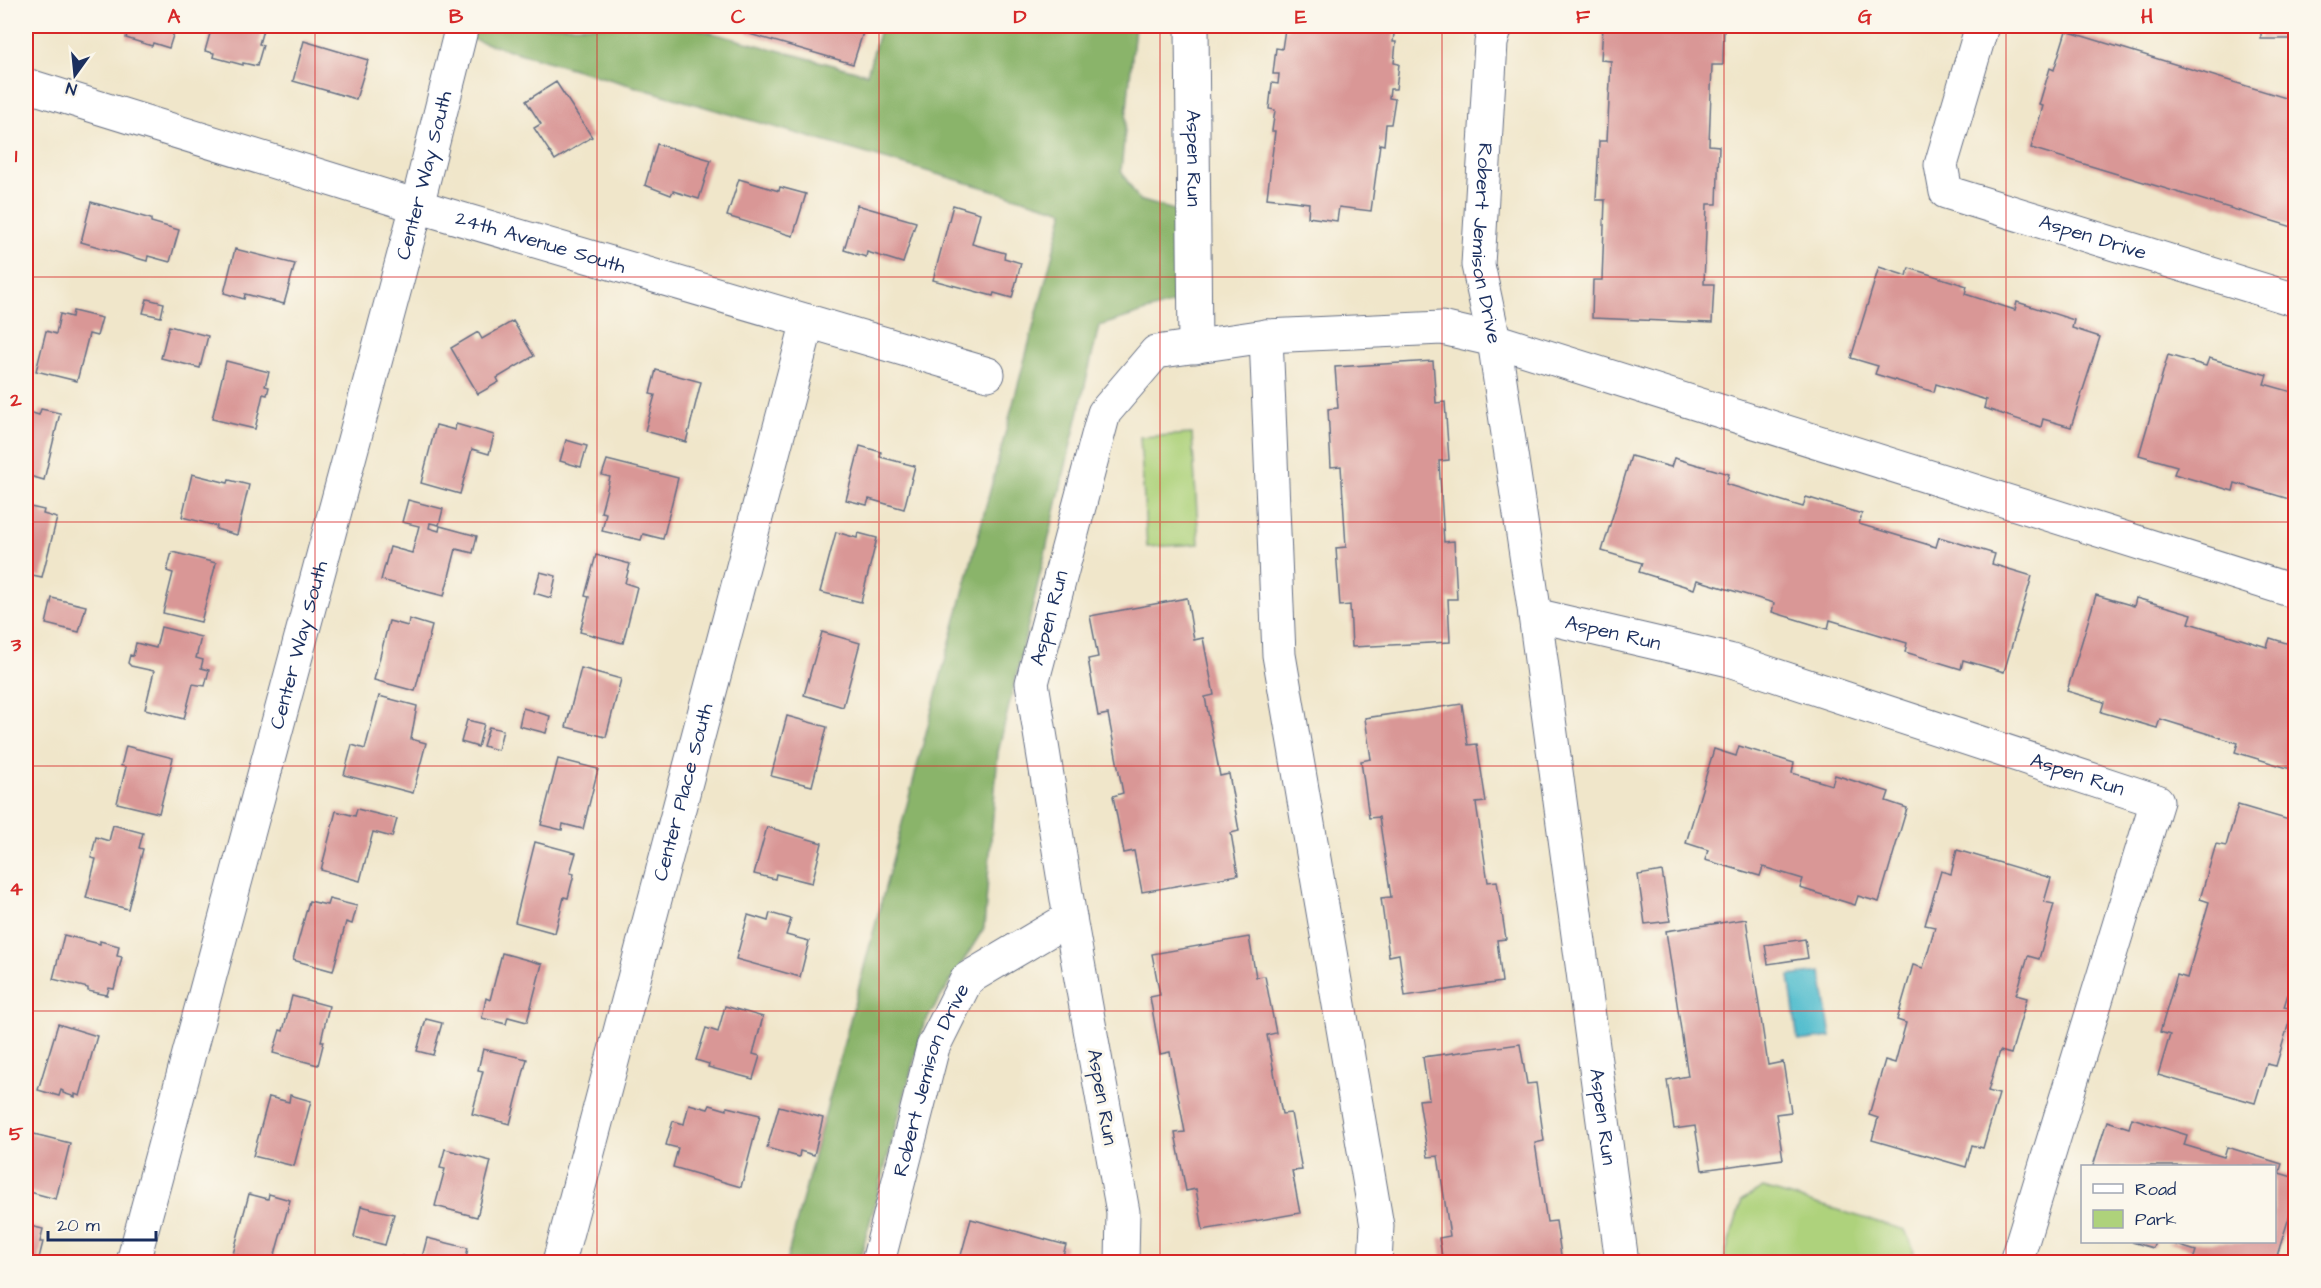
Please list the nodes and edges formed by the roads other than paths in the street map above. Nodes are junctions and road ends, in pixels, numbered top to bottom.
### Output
1 (462, 26) edge
2 (1192, 26) edge
3 (1496, 26) edge
4 (1982, 26) edge
5 (26, 85) edge
6 (417, 206) junction
7 (2295, 300) edge
8 (808, 321) junction
9 (1266, 336) junction
10 (1494, 340) junction
11 (1195, 347) junction
12 (988, 374) dead end
13 (2295, 592) edge
14 (1535, 615) junction
15 (1070, 918) junction
16 (132, 1263) edge
17 (559, 1263) edge
18 (878, 1263) edge
19 (1122, 1263) edge
20 (1375, 1263) edge
21 (1622, 1263) edge
22 (2016, 1263) edge

1 - 6 street, Center Way South
2 - 11 street, Aspen Run
3 - 10 street, Robert Jemison Drive
4 - 7 street, Aspen Drive
5 - 6 street, 24th Avenue South
6 - 8 street, 24th Avenue South
6 - 16 street, Center Way South
8 - 12 street, 24th Avenue South
8 - 17 street, Center Place South
9 - 10 street, Robert Jemison Drive
9 - 11 street, Robert Jemison Drive
9 - 20 street
10 - 13 street
10 - 14 street, Aspen Run
11 - 15 street, Aspen Run
14 - 21 street, Aspen Run
14 - 22 street, Aspen Run
15 - 18 street, Robert Jemison Drive
15 - 19 street, Aspen Run

